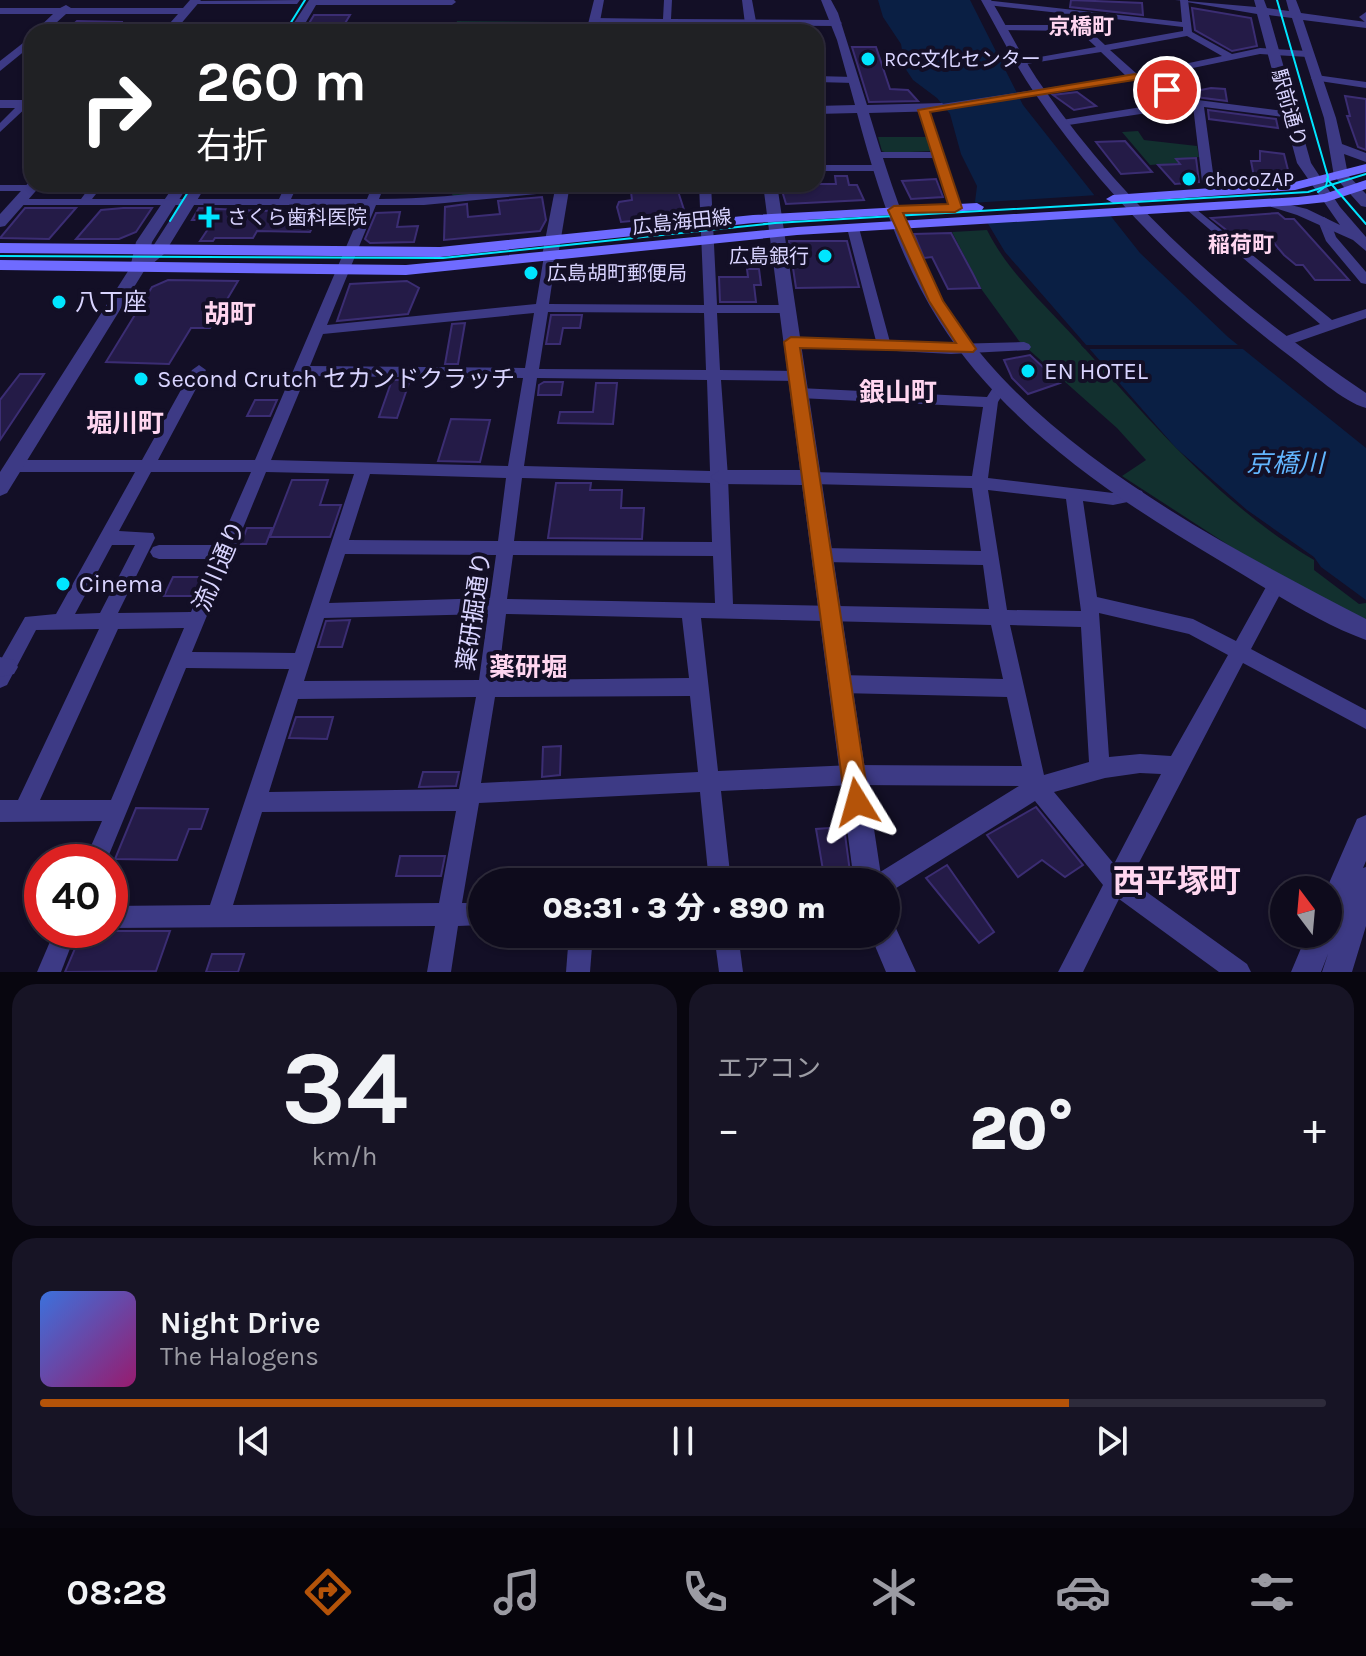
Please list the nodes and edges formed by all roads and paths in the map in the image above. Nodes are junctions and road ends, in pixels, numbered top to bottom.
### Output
1 (75, 0) edge
2 (196, 0) edge
3 (599, 0) edge
4 (668, 0) edge
5 (747, 0) edge
6 (826, 0) edge
7 (1052, 0) edge
8 (1182, 0) edge
9 (298, 1) edge
10 (314, 1) edge
11 (452, 1) edge
12 (986, 1) edge
13 (381, 2) edge
14 (1261, 4) edge
15 (1292, 6) edge
16 (1062, 10) junction
17 (0, 11) edge
18 (63, 11) junction
19 (186, 11) junction
20 (376, 11) dead end
21 (1366, 20) edge
22 (667, 22) junction
23 (838, 23) junction
24 (49, 24) edge
25 (175, 24) edge
26 (290, 24) edge
27 (294, 24) edge
28 (443, 24) edge
29 (594, 24) edge
30 (637, 24) edge
31 (701, 24) edge
32 (751, 24) edge
33 (824, 25) edge
34 (1002, 28) junction
35 (1081, 28) junction
36 (1188, 29) junction
37 (24, 46) edge
38 (1273, 49) junction
39 (1104, 50) junction
40 (1308, 54) junction
41 (1231, 57) junction
42 (1023, 63) junction
43 (24, 64) edge
44 (1, 65) edge
45 (1135, 77) junction
46 (1316, 78) junction
47 (824, 79) edge
48 (854, 80) junction
49 (1366, 85) edge
50 (1040, 93) junction
51 (1193, 102) junction
52 (0, 104) edge
53 (24, 104) edge
54 (942, 107) joint
55 (24, 108) edge
56 (824, 110) edge
57 (924, 110) junction
58 (862, 111) junction
59 (1291, 115) junction
60 (1062, 123) junction
61 (2, 126) edge
62 (1337, 147) junction
63 (939, 155) junction
64 (1366, 158) edge
65 (878, 162) junction
66 (824, 167) edge
67 (1366, 168) edge
68 (1341, 176) junction
69 (1314, 182) junction
70 (24, 187) edge
71 (1362, 187) edge
72 (0, 188) edge
73 (1216, 190) junction
74 (27, 192) edge
75 (92, 192) edge
76 (177, 192) edge
77 (195, 192) edge
78 (288, 192) edge
79 (376, 192) edge
80 (450, 192) edge
81 (513, 192) edge
82 (561, 192) edge
83 (706, 192) edge
84 (771, 192) edge
85 (1326, 198) junction
86 (447, 200) junction
87 (18, 202) junction
88 (171, 202) junction
89 (83, 203) junction
90 (189, 203) junction
91 (283, 203) junction
92 (371, 203) junction
93 (1266, 203) junction
94 (1366, 203) edge
95 (1117, 204) junction
96 (955, 208) junction
97 (1191, 208) junction
98 (977, 212) junction
99 (898, 217) junction
100 (1324, 221) junction
101 (0, 223) edge
102 (775, 225) junction
103 (853, 228) junction
104 (708, 232) junction
105 (1365, 245) edge
106 (0, 248) edge
107 (552, 248) junction
108 (159, 251) junction
109 (351, 253) junction
110 (139, 259) junction
111 (0, 265) edge
112 (344, 271) junction
113 (1366, 280) edge
114 (541, 308) junction
115 (712, 309) junction
116 (787, 309) junction
117 (1366, 313) edge
118 (1330, 326) junction
119 (318, 330) junction
120 (791, 342) junction
121 (1283, 342) junction
122 (884, 346) junction
123 (1024, 347) dead end
124 (968, 349) junction
125 (199, 370) dead end
126 (301, 371) junction
127 (530, 372) junction
128 (716, 376) junction
129 (798, 385) junction
130 (996, 394) junction
131 (1366, 402) edge
132 (14, 466) junction
133 (147, 466) junction
134 (261, 466) junction
135 (364, 469) junction
136 (515, 472) junction
137 (720, 477) junction
138 (811, 478) junction
139 (979, 482) junction
140 (0, 488) edge
141 (1136, 495) junction
142 (1074, 496) junction
143 (106, 538) junction
144 (338, 547) junction
145 (508, 547) junction
146 (722, 549) junction
147 (159, 552) dead end
148 (225, 552) junction
149 (823, 555) junction
150 (990, 558) junction
151 (1277, 583) junction
152 (499, 607) junction
153 (317, 611) junction
154 (1089, 611) junction
155 (691, 613) junction
156 (724, 613) junction
157 (831, 614) junction
158 (999, 618) junction
159 (196, 620) junction
160 (108, 621) junction
161 (61, 622) junction
162 (1366, 630) edge
163 (1239, 652) junction
164 (180, 660) junction
165 (300, 661) junction
166 (2, 671) edge
167 (841, 684) junction
168 (698, 687) junction
169 (487, 688) junction
170 (1013, 688) junction
171 (291, 690) junction
172 (1366, 720) edge
173 (1099, 767) junction
174 (1176, 767) junction
175 (853, 775) junction
176 (709, 780) junction
177 (1037, 788) junction
178 (469, 796) junction
179 (257, 802) junction
180 (117, 810) junction
181 (0, 811) edge
182 (24, 811) junction
183 (1366, 828) edge
184 (103, 844) edge
185 (718, 868) edge
186 (866, 868) edge
187 (900, 873) edge
188 (1366, 881) edge
189 (1117, 884) junction
190 (1342, 886) edge
191 (468, 915) edge
192 (447, 916) junction
193 (128, 917) edge
194 (217, 918) junction
195 (59, 948) edge
196 (580, 948) edge
197 (728, 948) edge
198 (890, 948) edge
199 (1316, 948) edge
200 (49, 972) edge
201 (439, 972) edge
202 (578, 972) edge
203 (731, 972) edge
204 (901, 972) edge
205 (1070, 972) edge
206 (1239, 972) edge
207 (1306, 972) edge
208 (1337, 972) edge

1 - 18 street
2 - 9 street
2 - 19 street
3 - 29 street
4 - 22 street
5 - 32 street
6 - 23 street
7 - 16 street
8 - 14 street
8 - 36 street
9 - 26 street
10 - 13 street
10 - 27 street
11 - 13 street
11 - 28 street
12 - 16 street
12 - 34 street
13 - 20 street
14 - 15 street
14 - 38 street, 駅前通り
15 - 21 street
15 - 40 street, 駅前通り
16 - 35 street
16 - 36 street
17 - 18 street
18 - 19 street
18 - 24 street
19 - 25 street
22 - 30 street
22 - 31 street
23 - 33 street
23 - 48 street
34 - 35 street
34 - 42 street
35 - 39 street
36 - 39 street
36 - 41 street
37 - 44 street
38 - 40 street
38 - 41 street
38 - 59 street, 駅前通り
39 - 42 street
39 - 45 street
40 - 46 street, 駅前通り
41 - 45 street
42 - 50 street
43 - 44 street
45 - 50 street
45 - 51 street
46 - 49 street
46 - 62 street, 駅前通り
47 - 48 street
48 - 58 street
50 - 54 street
50 - 60 street
51 - 59 street
51 - 60 street
51 - 73 street
52 - 53 street
54 - 57 street
55 - 61 street
56 - 58 street
57 - 58 street
57 - 63 street
58 - 65 street
59 - 69 street, 駅前通り
60 - 95 street
62 - 64 street
62 - 68 street, 駅前通り
63 - 65 street
63 - 96 street
65 - 66 street
65 - 99 street
67 - 68 main road, 広島海田線
68 - 69 main road, 広島海田線
68 - 71 street
69 - 73 main road, 広島海田線
69 - 85 street, 駅前通り
70 - 72 street
71 - 85 main road, 広島海田線
71 - 94 street
73 - 95 main road, 広島海田線
74 - 87 street
75 - 89 street
76 - 88 street
77 - 90 street
78 - 91 street
79 - 92 street, 流川通り
80 - 86 street
81 - 86 street
82 - 107 street
83 - 104 street
84 - 102 street
85 - 93 main road, 広島海田線
85 - 105 street, 駅前通り
86 - 92 street
87 - 89 street
87 - 101 street
88 - 89 street
88 - 90 street
88 - 110 street
90 - 91 street
90 - 108 street
91 - 92 street
92 - 109 street, 流川通り
93 - 97 main road, 広島海田線
93 - 100 street
95 - 97 main road, 広島海田線
95 - 98 main road, 広島海田線
95 - 121 street
96 - 98 main road, 広島海田線
96 - 99 main road, 広島海田線
97 - 118 street
98 - 99 main road, 広島海田線
99 - 102 main road, 広島海田線
99 - 103 main road, 広島海田線
99 - 124 street
100 - 105 street
100 - 113 street
102 - 103 main road, 広島海田線
102 - 104 main road, 広島海田線
102 - 116 street
103 - 122 street
104 - 107 main road, 広島海田線
104 - 115 street
106 - 110 main road, 広島海田線
107 - 109 main road, 広島海田線
107 - 112 main road, 広島海田線
107 - 114 street, 薬研掘通り
108 - 109 main road, 広島海田線
108 - 110 street
109 - 112 street, 流川通り
110 - 111 main road, 広島海田線
110 - 112 main road, 広島海田線
110 - 132 street
112 - 119 street, 流川通り
114 - 115 street
114 - 119 street
114 - 127 street, 薬研掘通り
115 - 116 street
115 - 128 street
116 - 120 street
117 - 118 street
118 - 121 street
119 - 126 street, 流川通り
120 - 122 street
120 - 129 street
121 - 131 street
122 - 124 street
123 - 124 street
124 - 130 street
125 - 133 street
126 - 127 street
126 - 134 street, 流川通り
127 - 128 street
127 - 136 street, 薬研掘通り
128 - 129 street
128 - 137 street
129 - 130 street
129 - 138 street
130 - 139 street
130 - 141 street
132 - 133 street
132 - 140 street
133 - 134 street
133 - 143 street
134 - 135 street
134 - 148 street, 流川通り
135 - 136 street
135 - 144 street
136 - 137 street
136 - 145 street, 薬研掘通り
137 - 138 street
137 - 146 street
138 - 139 street
138 - 149 street
139 - 142 street
139 - 150 street
141 - 142 street
141 - 151 street
142 - 154 street
143 - 160 street
143 - 161 street
144 - 145 street
144 - 153 street
145 - 146 street
145 - 152 street, 薬研掘通り
146 - 156 street
147 - 148 street
148 - 159 street, 流川通り
149 - 150 street
149 - 157 street
150 - 158 street
151 - 162 street
151 - 163 street
152 - 153 street
152 - 155 street
152 - 169 street, 薬研掘通り
153 - 165 street
154 - 158 street
154 - 163 street
154 - 173 street
155 - 156 street
155 - 168 street
156 - 157 street
157 - 158 street
157 - 167 street
158 - 170 street
159 - 160 street
159 - 164 street, 流川通り
160 - 161 street
160 - 182 street
161 - 166 street
163 - 172 street
163 - 174 street
164 - 165 street
164 - 180 street, 流川通り
165 - 171 street
167 - 170 street
167 - 175 street
168 - 169 street
168 - 176 street
169 - 171 street
169 - 178 street, 薬研掘通り
170 - 177 street
171 - 179 street
173 - 174 street
173 - 177 street
174 - 189 street
175 - 176 street
175 - 177 street
175 - 186 street
176 - 178 street
176 - 185 street
177 - 187 street
177 - 189 street
178 - 179 street
178 - 192 street, 薬研掘通り
179 - 194 street
180 - 182 street
180 - 184 street, 流川通り
181 - 182 street
183 - 190 street
188 - 208 street
189 - 205 street
189 - 206 street
191 - 192 street
192 - 194 street
192 - 201 street, 薬研掘通り
193 - 194 street
195 - 200 street
196 - 202 street
197 - 203 street
198 - 204 street
199 - 207 street

